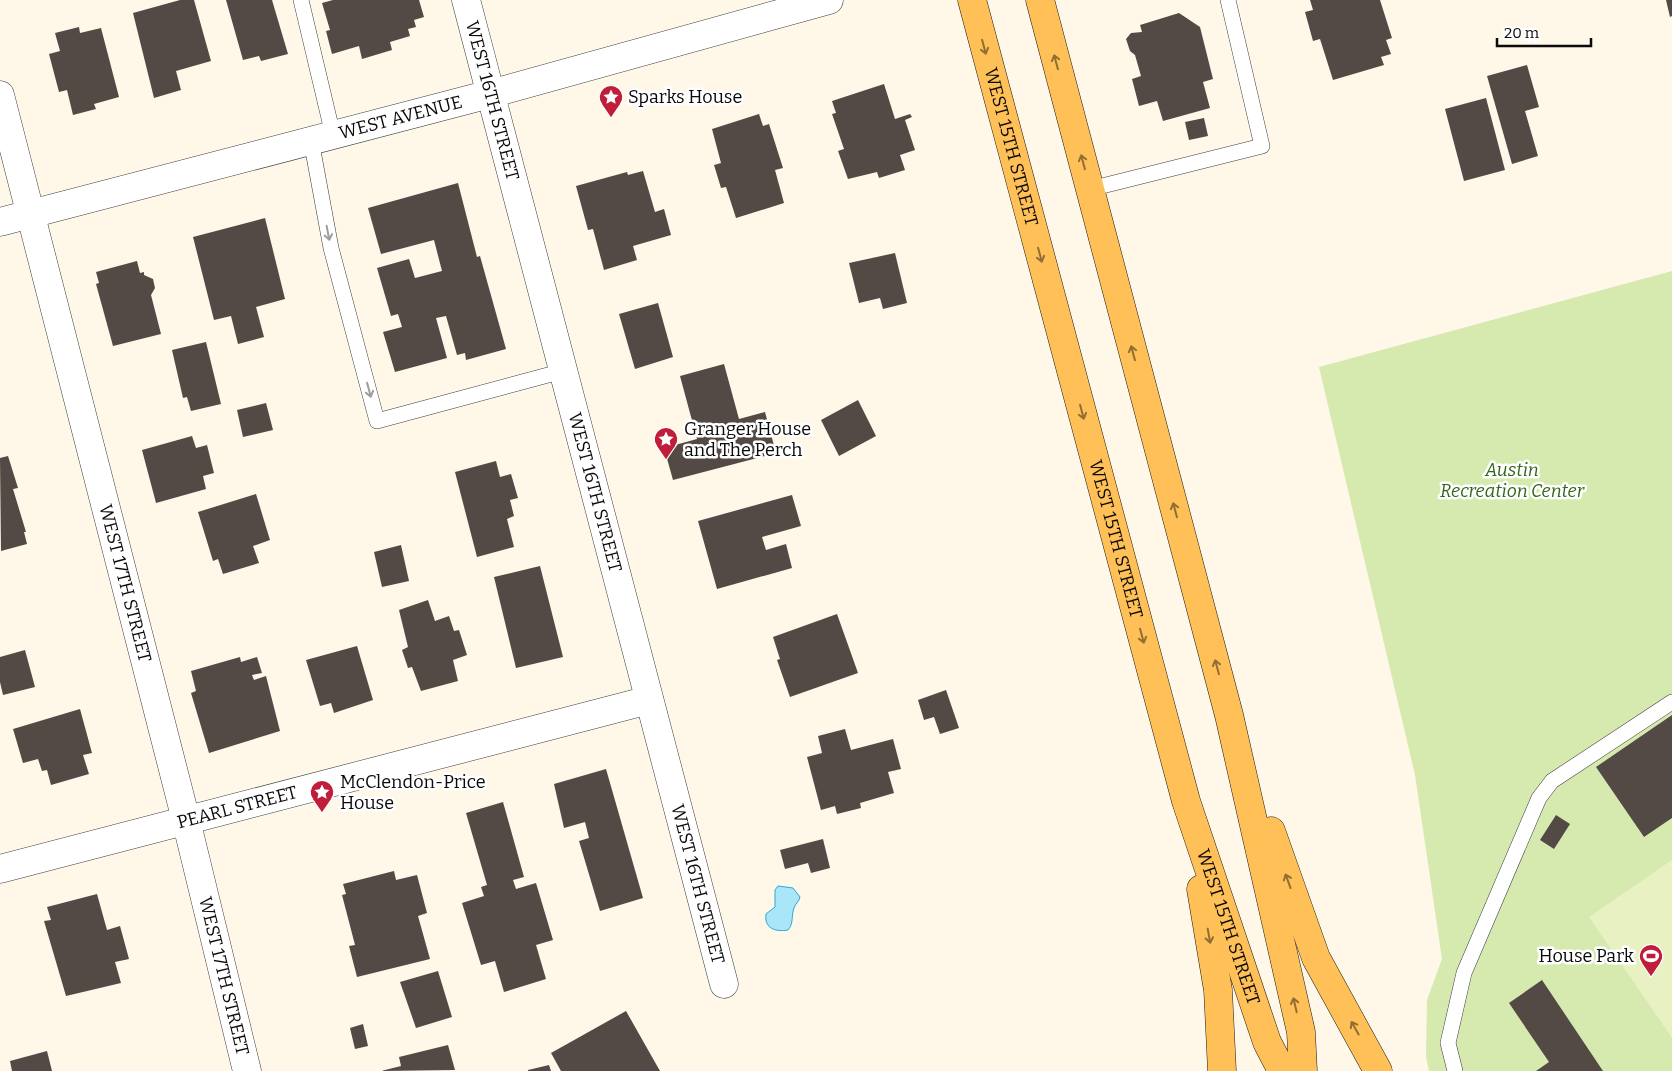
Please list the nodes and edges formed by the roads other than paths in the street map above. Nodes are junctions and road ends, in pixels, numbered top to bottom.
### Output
1 (301, 0) edge
2 (466, 0) edge
3 (829, 0) edge
4 (972, 0) edge
5 (1040, 0) edge
6 (1228, 0) edge
7 (490, 94) junction
8 (0, 95) edge
9 (322, 138) junction
10 (1090, 189) junction
11 (31, 214) junction
12 (0, 222) edge
13 (563, 371) junction
14 (649, 700) junction
15 (1672, 702) edge
16 (1229, 714) junction
17 (1186, 801) junction
18 (186, 820) junction
19 (0, 868) edge
20 (724, 984) dead end
21 (247, 1071) edge
22 (1222, 1071) edge
23 (1282, 1071) edge
24 (1304, 1071) edge
25 (1378, 1071) edge
26 (1455, 1071) edge

1 - 9 lane
2 - 7 street, WEST 16TH STREET
3 - 7 street, WEST AVENUE
4 -> 17 main road, WEST 15TH STREET
10 -> 5 main road
6 - 10 lane
7 - 9 street, WEST AVENUE
7 - 13 street, WEST 16TH STREET
8 - 11 street, WEST 17TH STREET
9 - 11 street, WEST AVENUE
9 -> 13 lane
16 -> 10 main road
11 - 12 street, WEST AVENUE
11 - 18 street, WEST 17TH STREET
13 - 14 street, WEST 16TH STREET
14 - 18 street, PEARL STREET
14 - 20 street, WEST 16TH STREET
15 - 26 lane
24 -> 16 main road
25 -> 16 main road
17 -> 22 main road
17 - 23 main road, WEST 15TH STREET
18 - 19 street, PEARL STREET
18 - 21 street, WEST 17TH STREET

